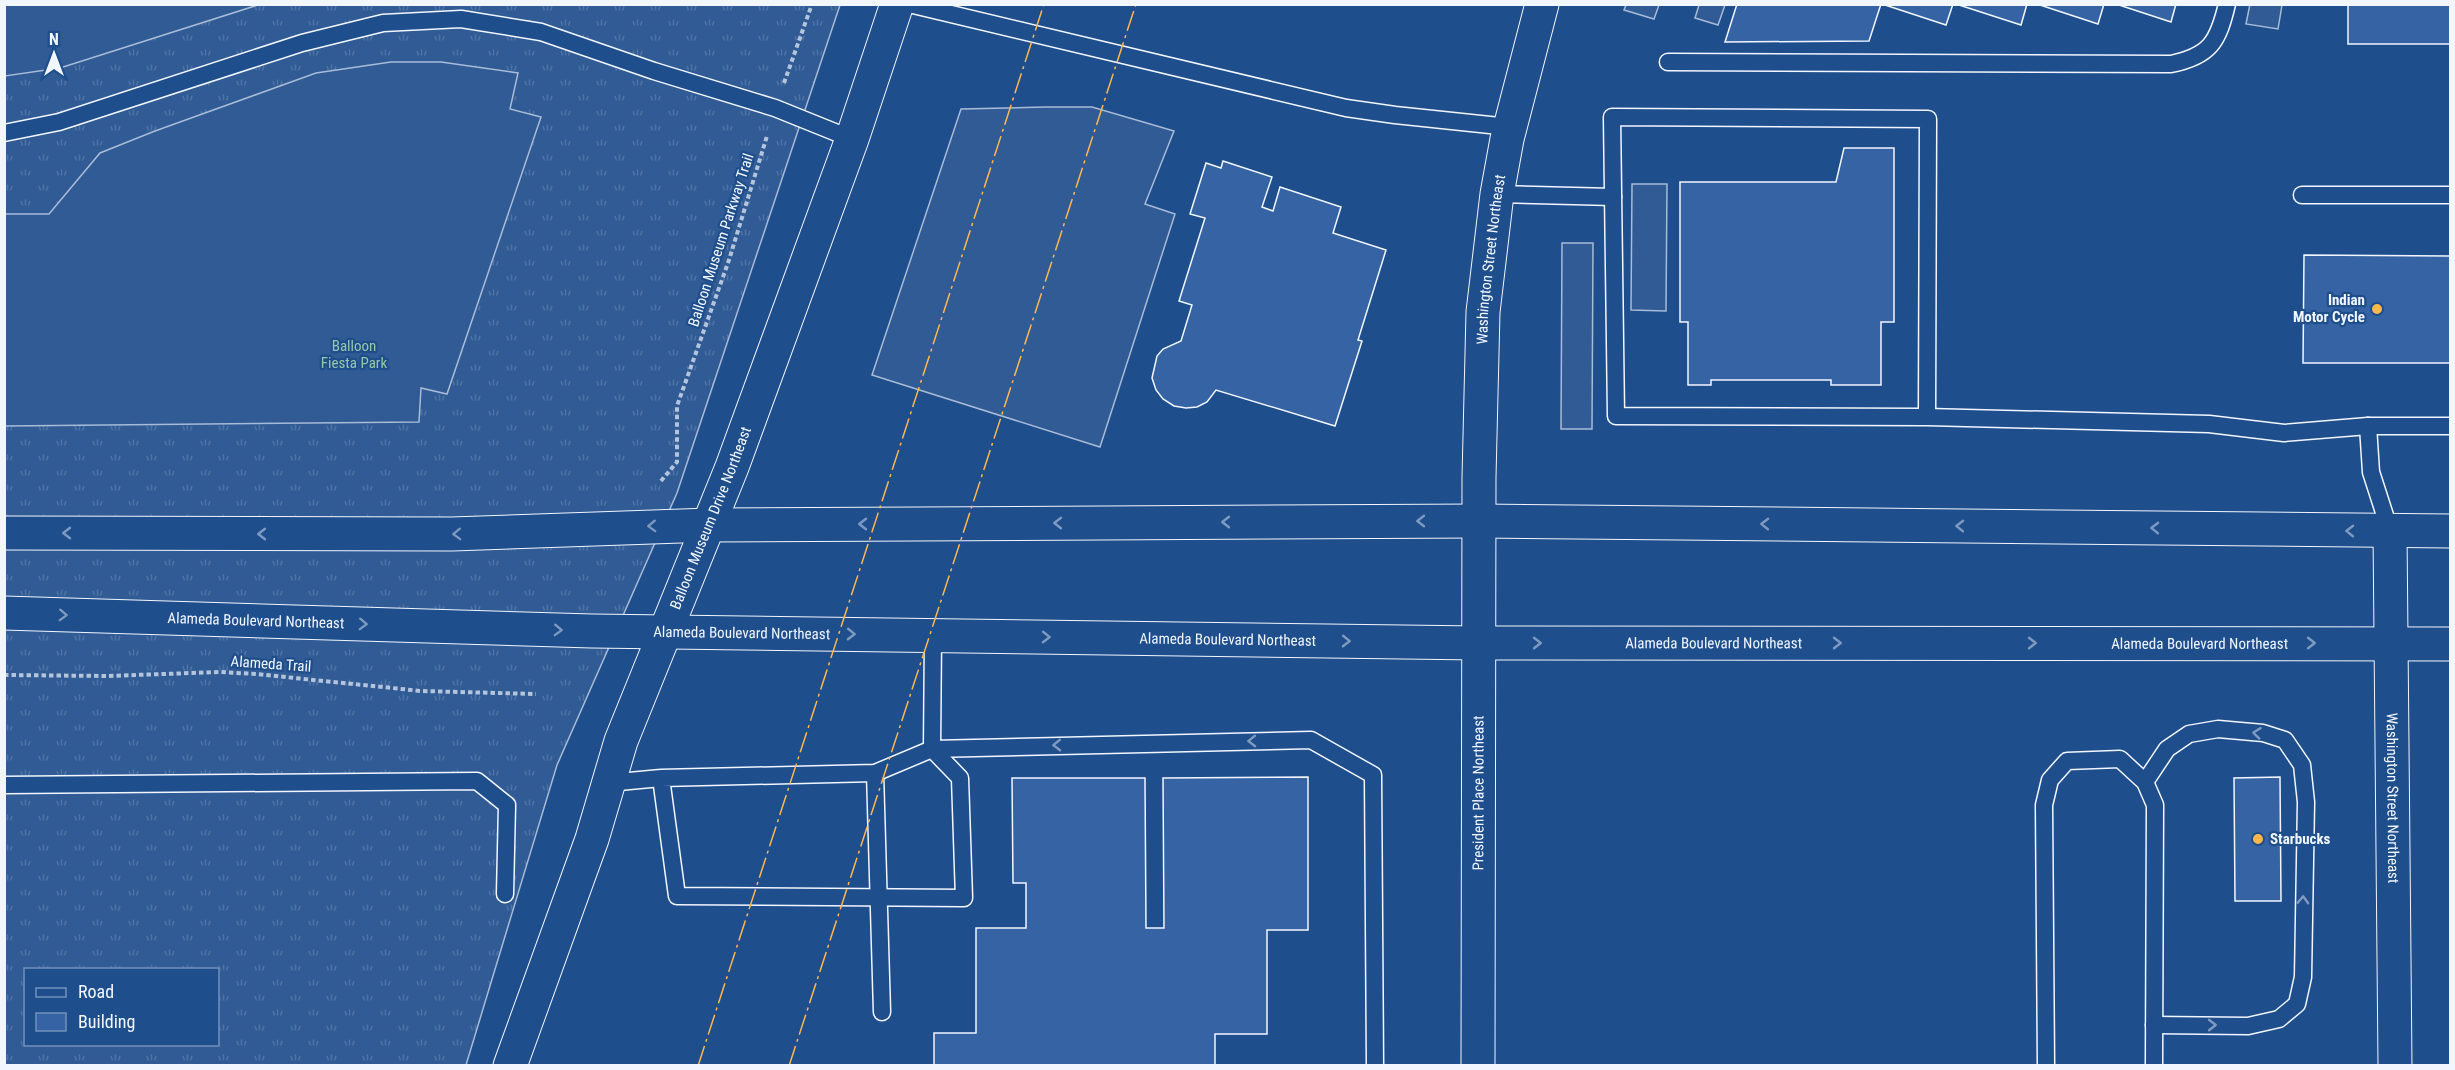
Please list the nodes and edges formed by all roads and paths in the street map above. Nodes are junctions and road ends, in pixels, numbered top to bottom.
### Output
1 (812, 4) edge
2 (897, 4) edge
3 (909, 4) edge
4 (1542, 4) edge
5 (2227, 4) edge
6 (1668, 62) dead end
7 (776, 108) junction
8 (1509, 127) junction
9 (4, 133) edge
10 (852, 139) junction
11 (1497, 194) junction
12 (2302, 195) dead end
13 (2451, 195) edge
14 (1613, 197) junction
15 (1927, 417) junction
16 (2368, 426) junction
17 (2451, 426) edge
18 (661, 481) dead end
19 (1480, 521) junction
20 (710, 525) junction
21 (2390, 531) junction
22 (2451, 531) edge
23 (4, 533) edge
24 (4, 613) edge
25 (667, 631) junction
26 (933, 635) junction
27 (1479, 643) junction
28 (2391, 643) junction
29 (2451, 644) edge
30 (4, 675) edge
31 (536, 694) dead end
32 (932, 749) junction
33 (875, 773) junction
34 (661, 778) junction
35 (2145, 782) junction
36 (608, 783) junction
37 (4, 785) edge
38 (505, 894) dead end
39 (880, 898) junction
40 (882, 1012) dead end
41 (2154, 1025) junction
42 (510, 1065) edge
43 (1375, 1065) edge
44 (1478, 1065) edge
45 (2046, 1065) edge
46 (2154, 1065) edge
47 (2395, 1065) edge

1 - 7 path, Balloon Museum Parkway Trail
2 - 10 main road, Balloon Museum Drive Northeast
3 - 8 lane
4 - 8 main road, Washington Street Northeast
5 - 6 lane
7 - 9 lane
7 - 10 lane
7 - 18 path, Balloon Museum Parkway Trail
8 - 11 main road, Washington Street Northeast
10 - 20 main road, Balloon Museum Drive Northeast
11 - 14 lane
11 - 19 main road, Washington Street Northeast
12 - 13 lane
14 - 15 lane
14 - 15 lane
15 - 16 lane
16 - 17 lane
16 - 21 lane
19 -> 20 main road
21 -> 19 main road
19 - 27 main road, President Place Northeast
20 -> 23 main road
20 - 25 main road, Balloon Museum Drive Northeast
21 - 22 main road
21 - 28 main road, Washington Street Northeast
24 -> 25 main road, Alameda Boulevard Northeast
25 -> 26 main road, Alameda Boulevard Northeast
25 - 36 main road, Balloon Museum Drive Northeast
26 -> 27 main road, Alameda Boulevard Northeast
26 - 32 lane
27 -> 28 main road, Alameda Boulevard Northeast
27 - 44 main road, President Place Northeast
28 - 29 main road, Alameda Boulevard Northeast
28 - 47 main road, Washington Street Northeast
30 - 31 path, Alameda Trail
32 - 33 lane
32 - 39 lane
43 -> 32 lane
33 - 34 lane
33 - 39 lane
34 - 36 lane
34 - 39 lane
35 - 41 lane
41 -> 35 lane
35 - 45 lane
36 - 42 main road, Balloon Museum Drive Northeast
37 - 38 lane
39 - 40 lane
41 - 46 lane

